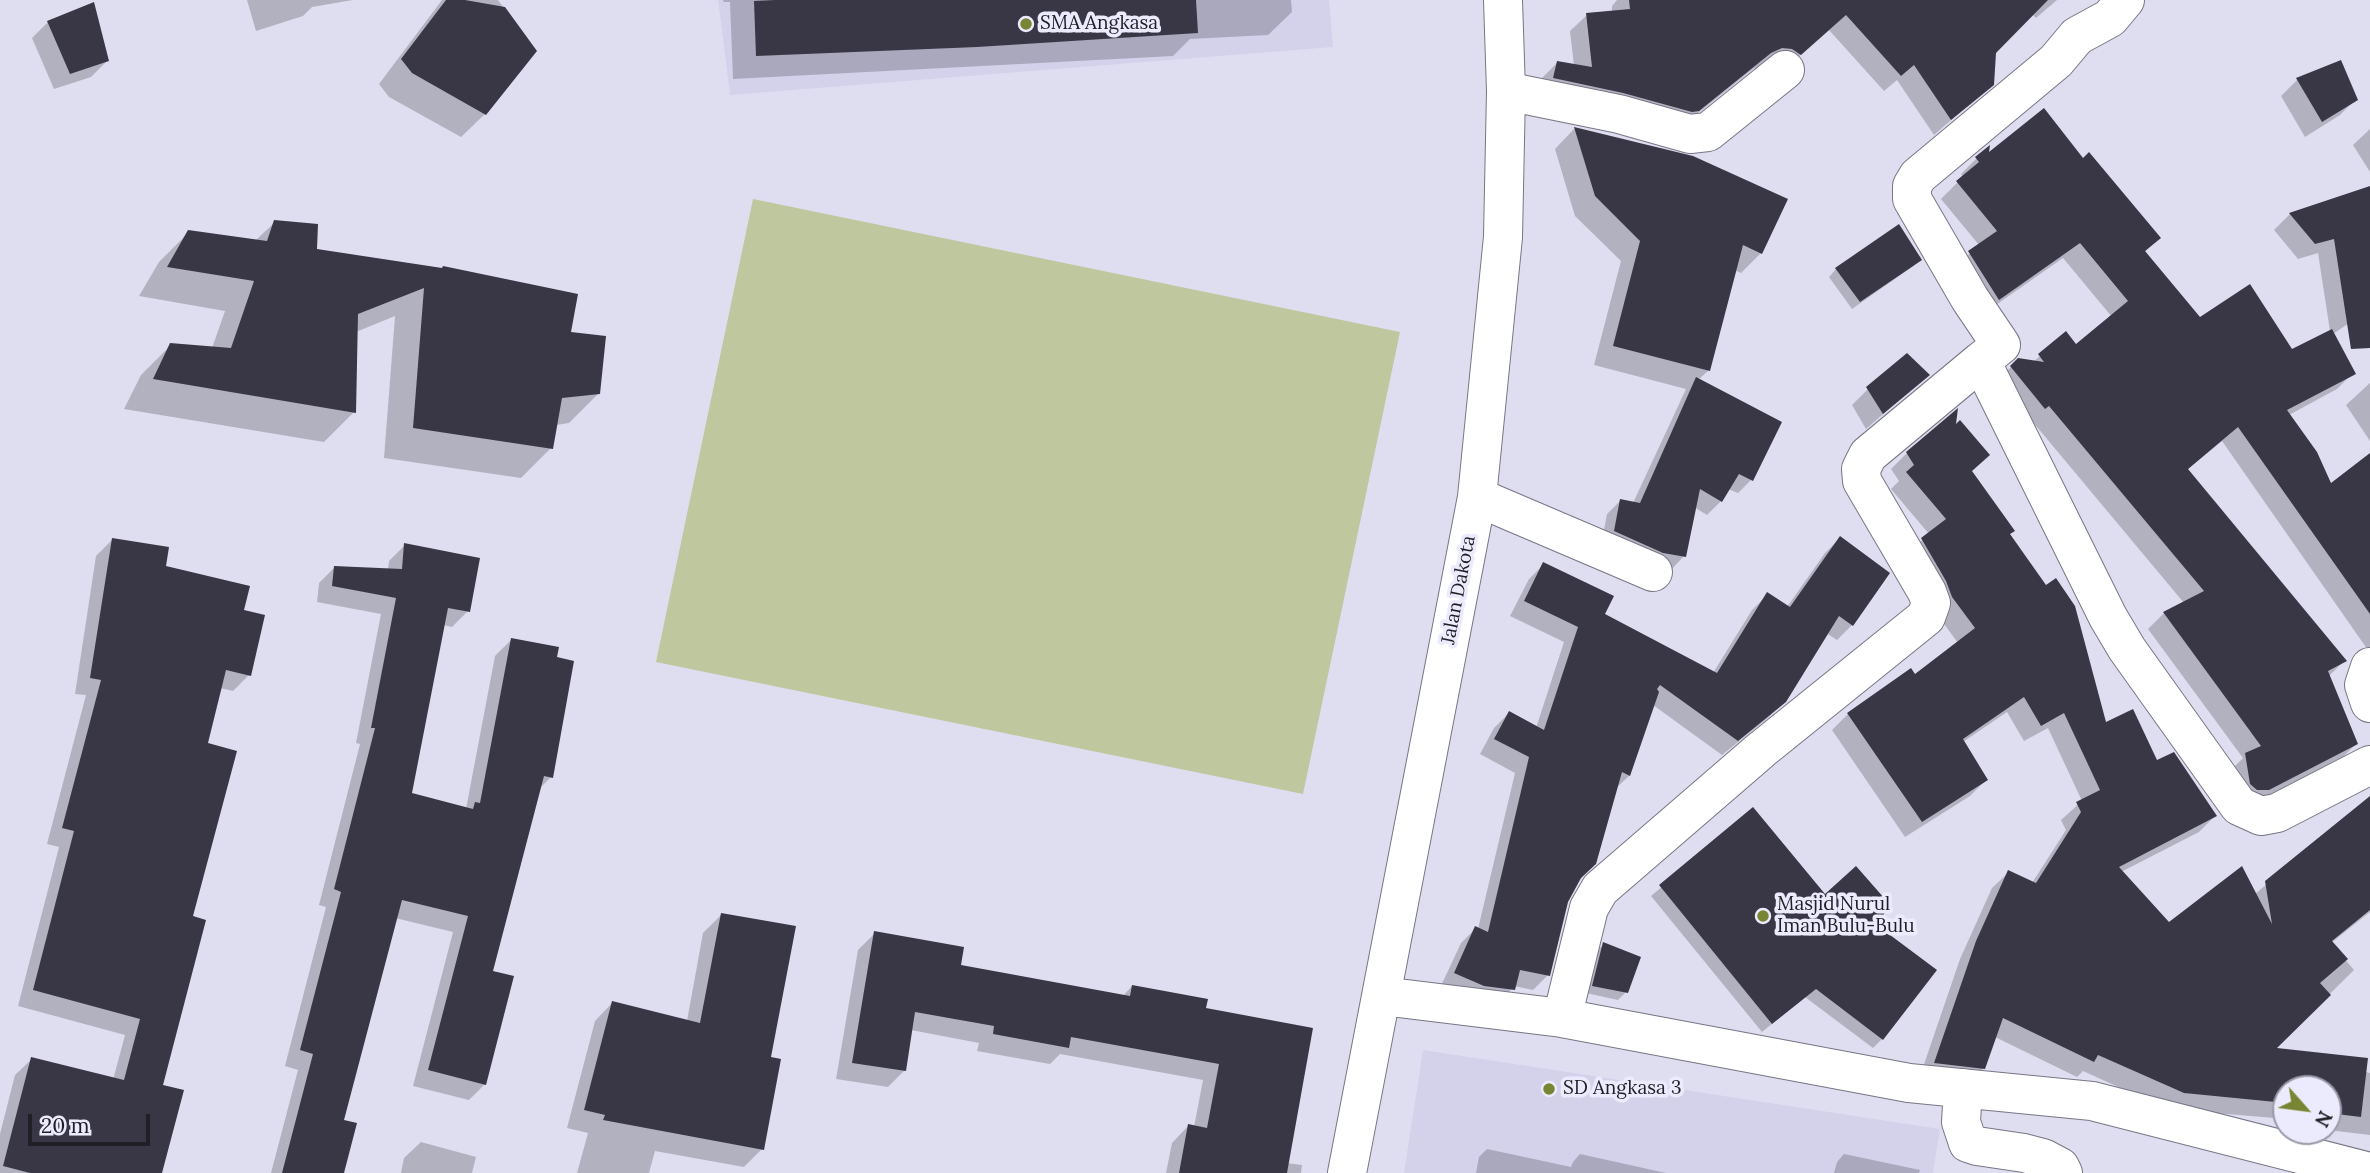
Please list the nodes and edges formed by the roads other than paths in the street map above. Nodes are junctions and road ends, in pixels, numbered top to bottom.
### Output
1 (1503, 0) edge
2 (2125, 0) edge
3 (1786, 70) dead end
4 (1506, 90) junction
5 (1981, 361) junction
6 (1477, 497) junction
7 (1653, 572) dead end
8 (2370, 667) edge
9 (2370, 703) edge
10 (2370, 765) edge
11 (1382, 996) junction
12 (1562, 1018) junction
13 (1963, 1088) junction
14 (2370, 1172) edge
15 (1347, 1173) edge
16 (2063, 1173) edge

1 - 4 street, Jalan Dakota
2 - 5 street
3 - 4 street
4 - 6 street, Jalan Dakota
5 - 10 street
5 - 12 street
6 - 7 street
6 - 11 street, Jalan Dakota
8 - 9 street
11 - 12 street
11 - 15 street, Jalan Dakota
12 - 13 street
13 - 14 street
13 - 16 street

